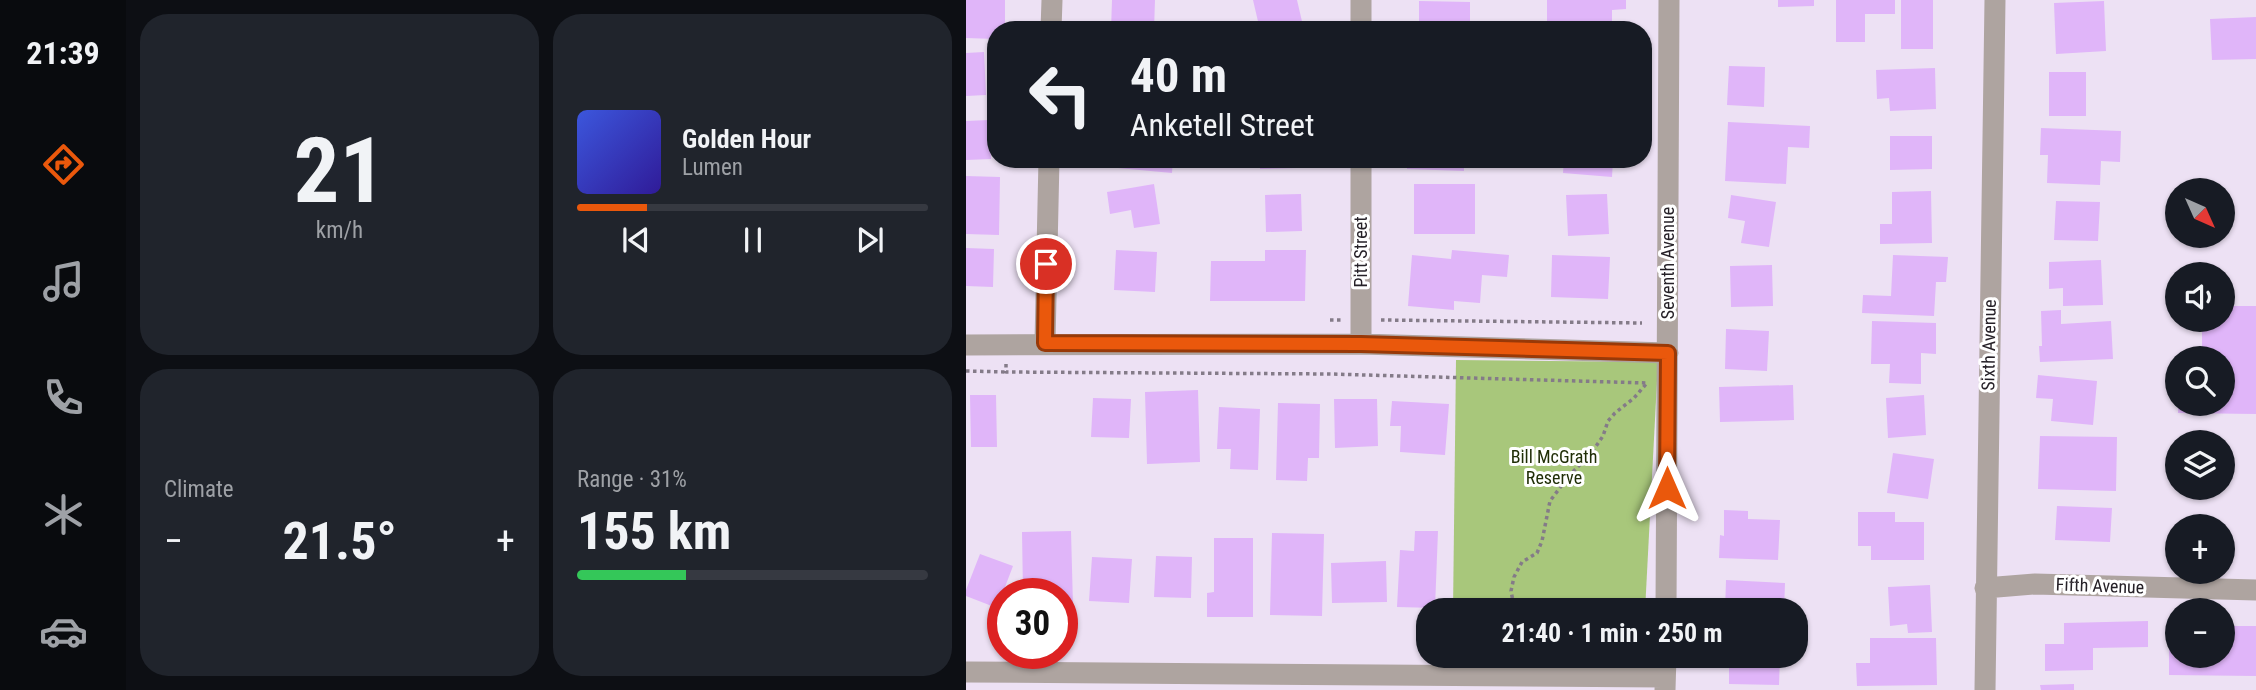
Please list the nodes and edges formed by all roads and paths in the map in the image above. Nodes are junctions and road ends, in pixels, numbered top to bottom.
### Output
1 (1052, 0) edge
2 (1361, 0) edge
3 (1669, 0) edge
4 (1996, 0) edge
5 (1051, 21) edge
6 (1361, 21) edge
7 (1049, 168) edge
8 (1361, 168) edge
9 (1330, 320) dead end
10 (1361, 320) junction
11 (1642, 323) dead end
12 (1045, 343) junction
13 (1006, 344) junction
14 (1361, 344) junction
15 (966, 345) edge
16 (1668, 353) junction
17 (966, 371) edge
18 (1006, 372) junction
19 (1985, 588) junction
20 (2256, 590) edge
21 (1512, 598) edge
22 (1666, 598) edge
23 (966, 672) edge
24 (1665, 675) edge
25 (1985, 690) edge

1 - 5 street
2 - 6 street
3 - 16 street, Seventh Avenue
4 - 19 street, Sixth Avenue
7 - 12 street
8 - 10 street, Pitt Street
9 - 10 path
10 - 11 path
10 - 14 street, Pitt Street
12 - 13 street
12 - 14 street
13 - 15 street
13 - 18 path
14 - 16 street
16 - 22 street, Seventh Avenue
17 - 18 path
18 - 21 path
19 - 20 street, Fifth Avenue
19 - 25 street, Sixth Avenue
23 - 24 street

